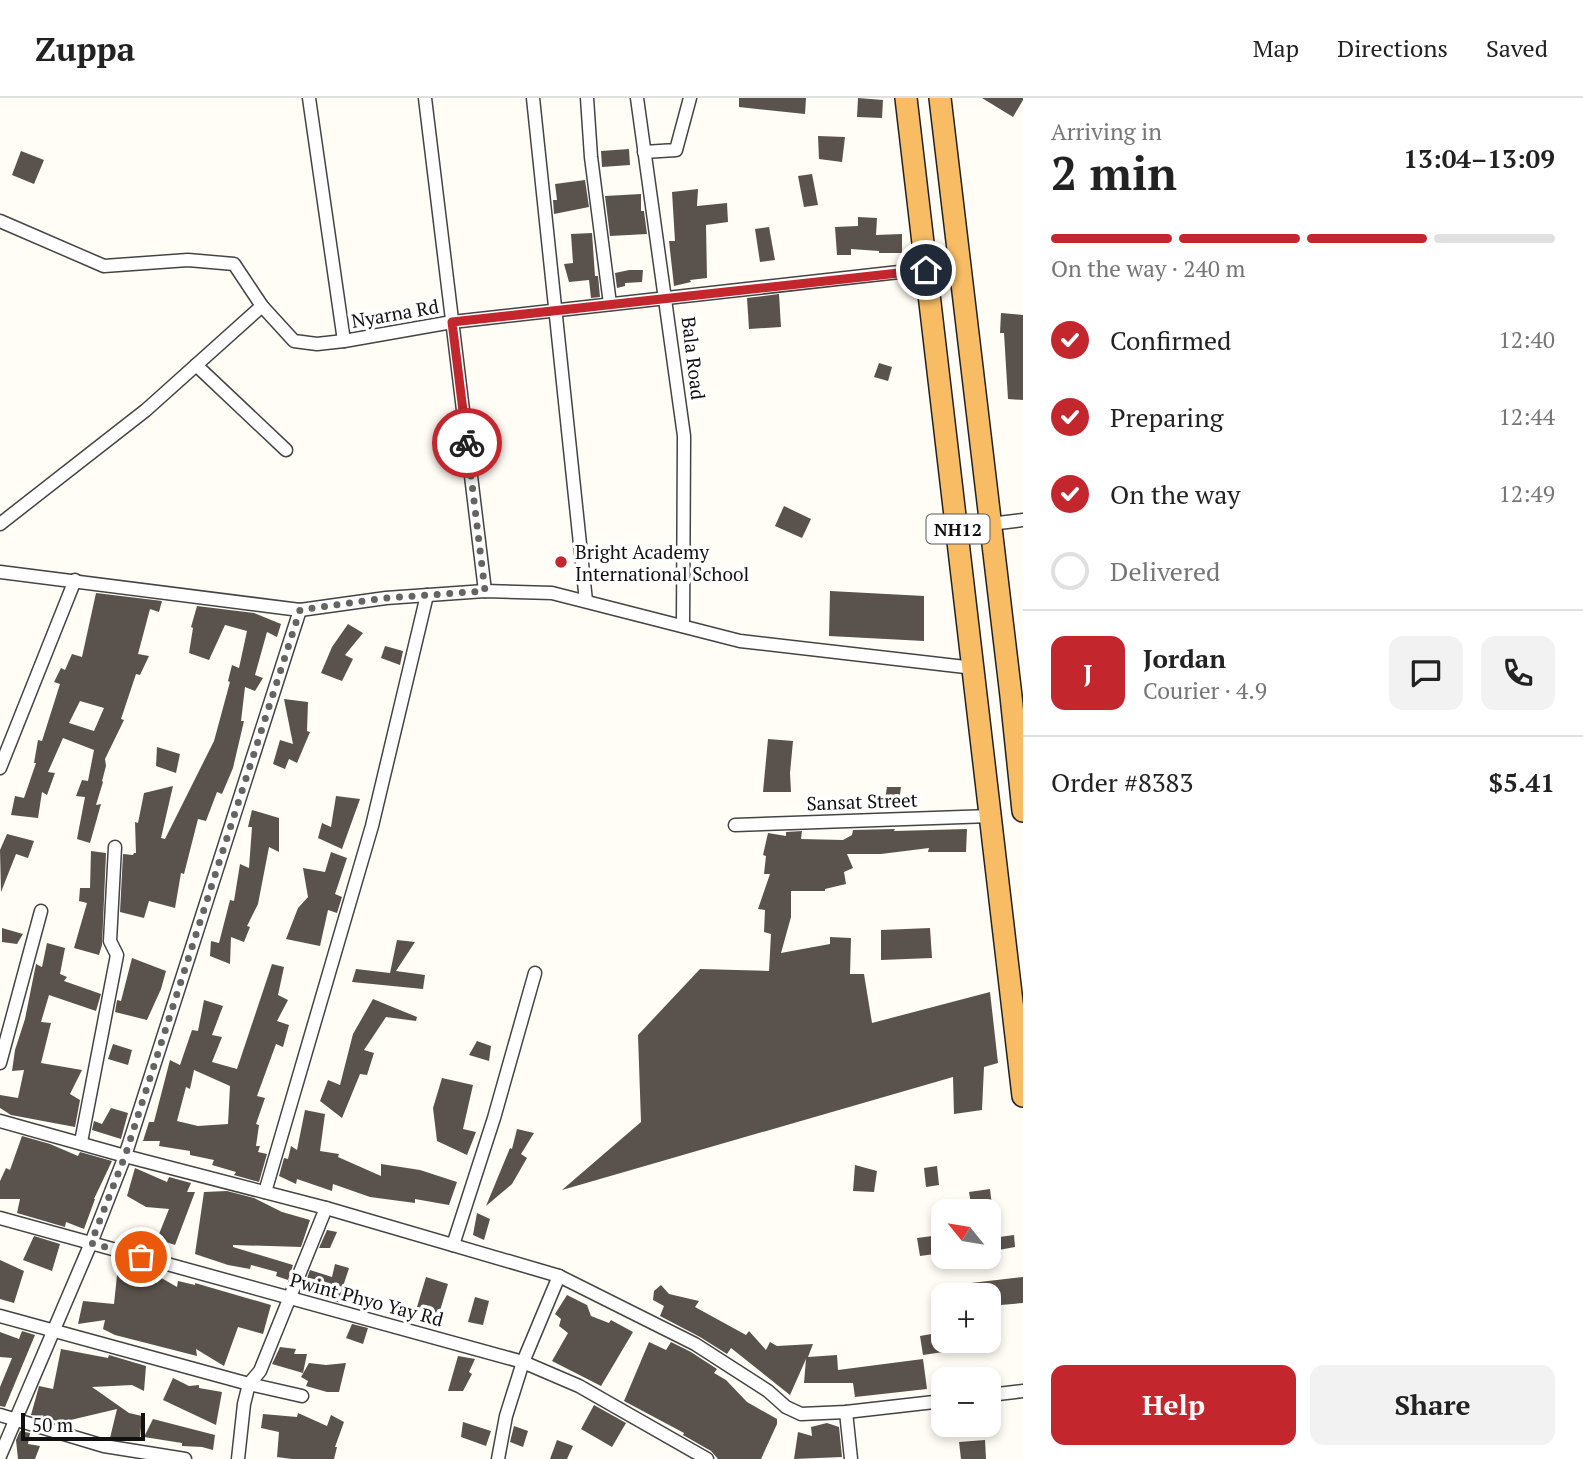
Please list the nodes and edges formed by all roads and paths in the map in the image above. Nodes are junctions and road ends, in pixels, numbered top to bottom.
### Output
1 (309, 98) edge
2 (425, 98) edge
3 (533, 98) edge
4 (587, 98) edge
5 (637, 98) edge
6 (690, 98) edge
7 (906, 98) edge
8 (940, 98) edge
9 (644, 152) junction
10 (948, 170) junction
11 (915, 172) junction
12 (0, 221) edge
13 (926, 270) junction
14 (666, 297) junction
15 (610, 304) junction
16 (262, 306) junction
17 (556, 312) junction
18 (452, 322) junction
19 (344, 341) junction
20 (971, 364) junction
21 (196, 365) junction
22 (939, 367) junction
23 (286, 450) dead end
24 (1023, 520) edge
25 (0, 524) edge
26 (990, 524) junction
27 (994, 552) junction
28 (961, 555) junction
29 (0, 572) edge
30 (75, 580) junction
31 (485, 591) junction
32 (427, 595) junction
33 (586, 601) junction
34 (300, 610) junction
35 (683, 626) junction
36 (974, 668) junction
37 (1017, 698) edge
38 (1017, 763) junction
39 (986, 766) junction
40 (0, 768) edge
41 (1023, 811) edge
42 (991, 816) junction
43 (735, 825) dead end
44 (115, 846) dead end
45 (41, 911) dead end
46 (1015, 960) edge
47 (535, 973) dead end
48 (0, 1063) edge
49 (1023, 1096) edge
50 (0, 1121) edge
51 (81, 1142) junction
52 (125, 1156) junction
53 (265, 1192) junction
54 (326, 1208) junction
55 (0, 1217) edge
56 (91, 1243) junction
57 (453, 1245) junction
58 (559, 1276) junction
59 (290, 1298) junction
60 (0, 1317) edge
61 (53, 1332) junction
62 (523, 1362) junction
63 (249, 1384) junction
64 (1023, 1391) edge
65 (1001, 1394) edge
66 (302, 1396) dead end
67 (931, 1402) edge
68 (846, 1412) junction
69 (0, 1415) edge
70 (15, 1419) junction
71 (0, 1456) edge
72 (186, 1459) edge
73 (238, 1459) edge
74 (500, 1459) edge
75 (707, 1459) edge
76 (851, 1459) edge

1 - 19 street
2 - 18 street
3 - 17 street
4 - 15 street
5 - 9 street, Bala Road
6 - 9 street
7 - 11 highway, NH12
8 - 10 highway, NH12
9 - 14 street, Bala Road
10 - 11 highway
10 - 20 highway, NH12
11 - 13 highway, NH12
12 - 16 street, Nyarna Rd
13 - 14 street, Nyarna Rd
13 - 22 highway, NH12
14 - 15 street, Nyarna Rd
14 - 35 street, Bala Road
15 - 17 street, Nyarna Rd
16 - 19 street, Nyarna Rd
16 - 21 street
17 - 18 street, Nyarna Rd
17 - 33 street
18 - 19 street, Nyarna Rd
18 - 31 street
20 - 22 highway
20 - 26 highway, NH12
21 - 23 street
21 - 25 street
22 - 28 highway, NH12
24 - 26 street
26 - 27 highway, NH12
27 - 28 highway
27 - 37 highway, NH12
28 - 36 highway, NH12
29 - 30 street
30 - 34 street
30 - 40 street
31 - 32 street
31 - 33 street
32 - 34 street
32 - 53 street
33 - 35 street
34 - 52 street
35 - 36 street
36 - 39 highway, NH12
37 - 38 highway, NH12
38 - 39 highway
38 - 41 highway, NH12
39 - 42 highway, NH12
42 - 43 street, Sansat Street
42 - 46 highway, NH12
44 - 51 street
45 - 48 street
46 - 49 highway, NH12
47 - 57 street
50 - 51 street
51 - 52 street
52 - 53 street
52 - 56 street
53 - 54 street
54 - 57 street
54 - 59 street
55 - 56 street, Pwint Phyo Yay Rd
56 - 59 street, Pwint Phyo Yay Rd
56 - 61 street
57 - 58 street
58 - 62 street
58 - 68 street
59 - 62 street, Pwint Phyo Yay Rd
59 - 63 street
60 - 61 street
61 - 63 street
61 - 70 street
62 - 74 street
62 - 75 street, Pwint Phyo Yay Rd
63 - 66 street
63 - 73 street
64 - 65 street
67 - 68 street
68 - 76 street
69 - 70 street
70 - 71 street
70 - 72 street

